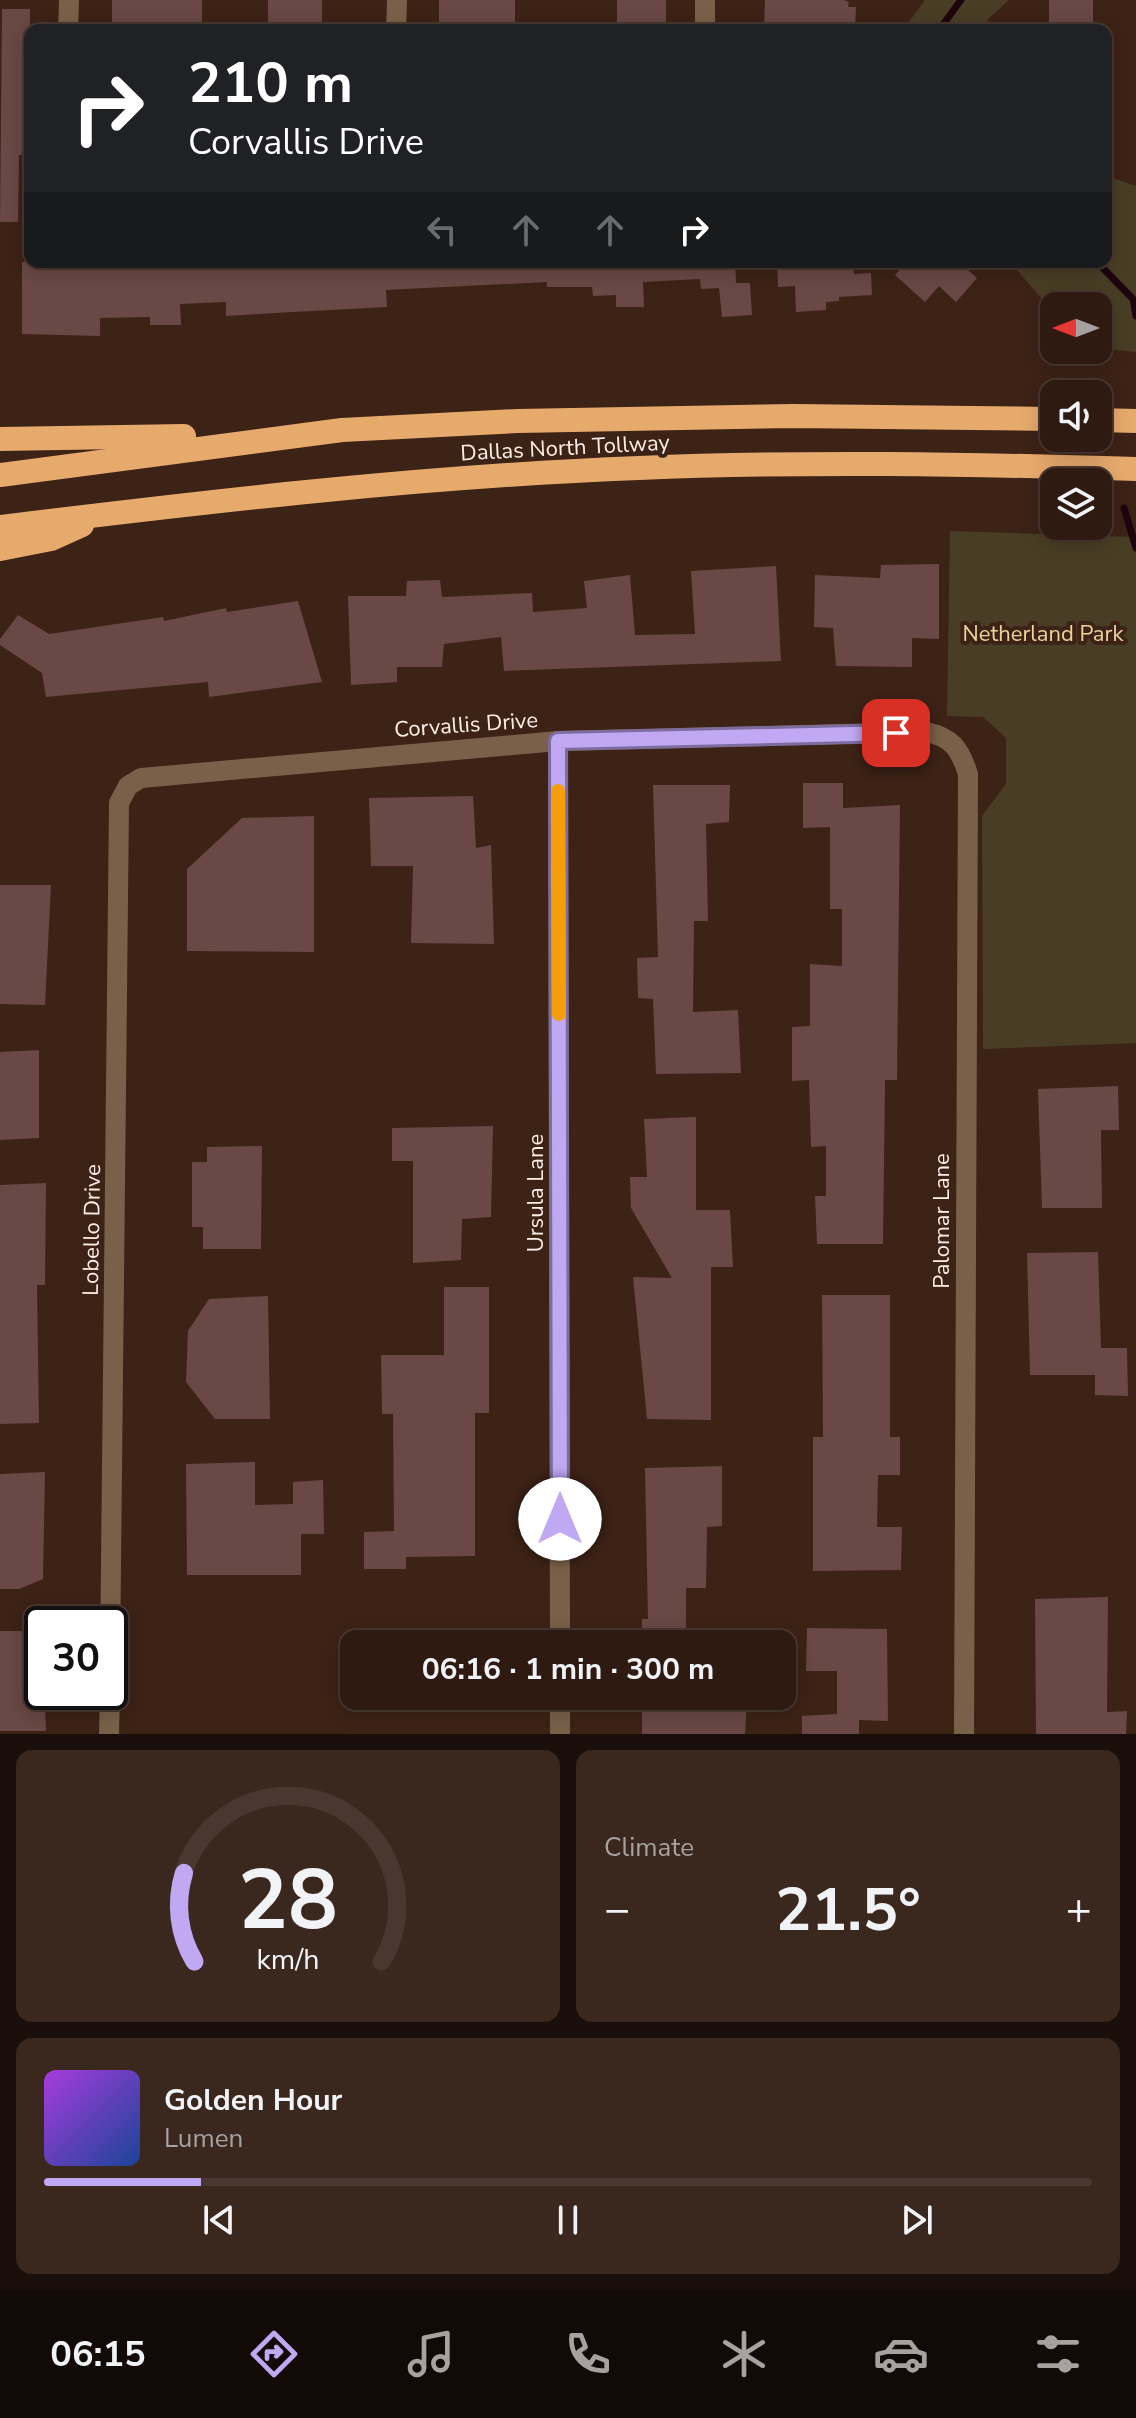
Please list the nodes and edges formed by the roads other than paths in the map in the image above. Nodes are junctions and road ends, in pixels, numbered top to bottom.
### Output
1 (69, 0) edge
2 (397, 0) edge
3 (705, 0) edge
4 (68, 24) edge
5 (396, 24) edge
6 (705, 24) edge
7 (1040, 419) edge
8 (1112, 420) edge
9 (1136, 421) edge
10 (290, 435) junction
11 (0, 439) edge
12 (1136, 469) edge
13 (0, 475) edge
14 (111, 513) junction
15 (0, 527) edge
16 (0, 549) edge
17 (926, 732) joint
18 (558, 741) junction
19 (119, 803) joint
20 (111, 1606) edge
21 (560, 1630) edge
22 (110, 1710) edge
23 (560, 1710) edge
24 (109, 1734) edge
25 (560, 1734) edge
26 (964, 1734) edge

1 - 4 street
2 - 5 street
3 - 6 street
7 - 10 highway, Dallas North Tollway
8 - 9 highway
10 - 11 highway
10 - 13 highway, Dallas North Tollway
12 - 14 highway, Dallas North Tollway
14 - 15 highway, Dallas North Tollway
14 - 16 highway
17 - 18 street, Corvallis Drive
17 - 26 street, Palomar Lane
18 - 19 street, Corvallis Drive
18 - 21 street, Ursula Lane
19 - 20 street, Lobello Drive
22 - 24 street
23 - 25 street

